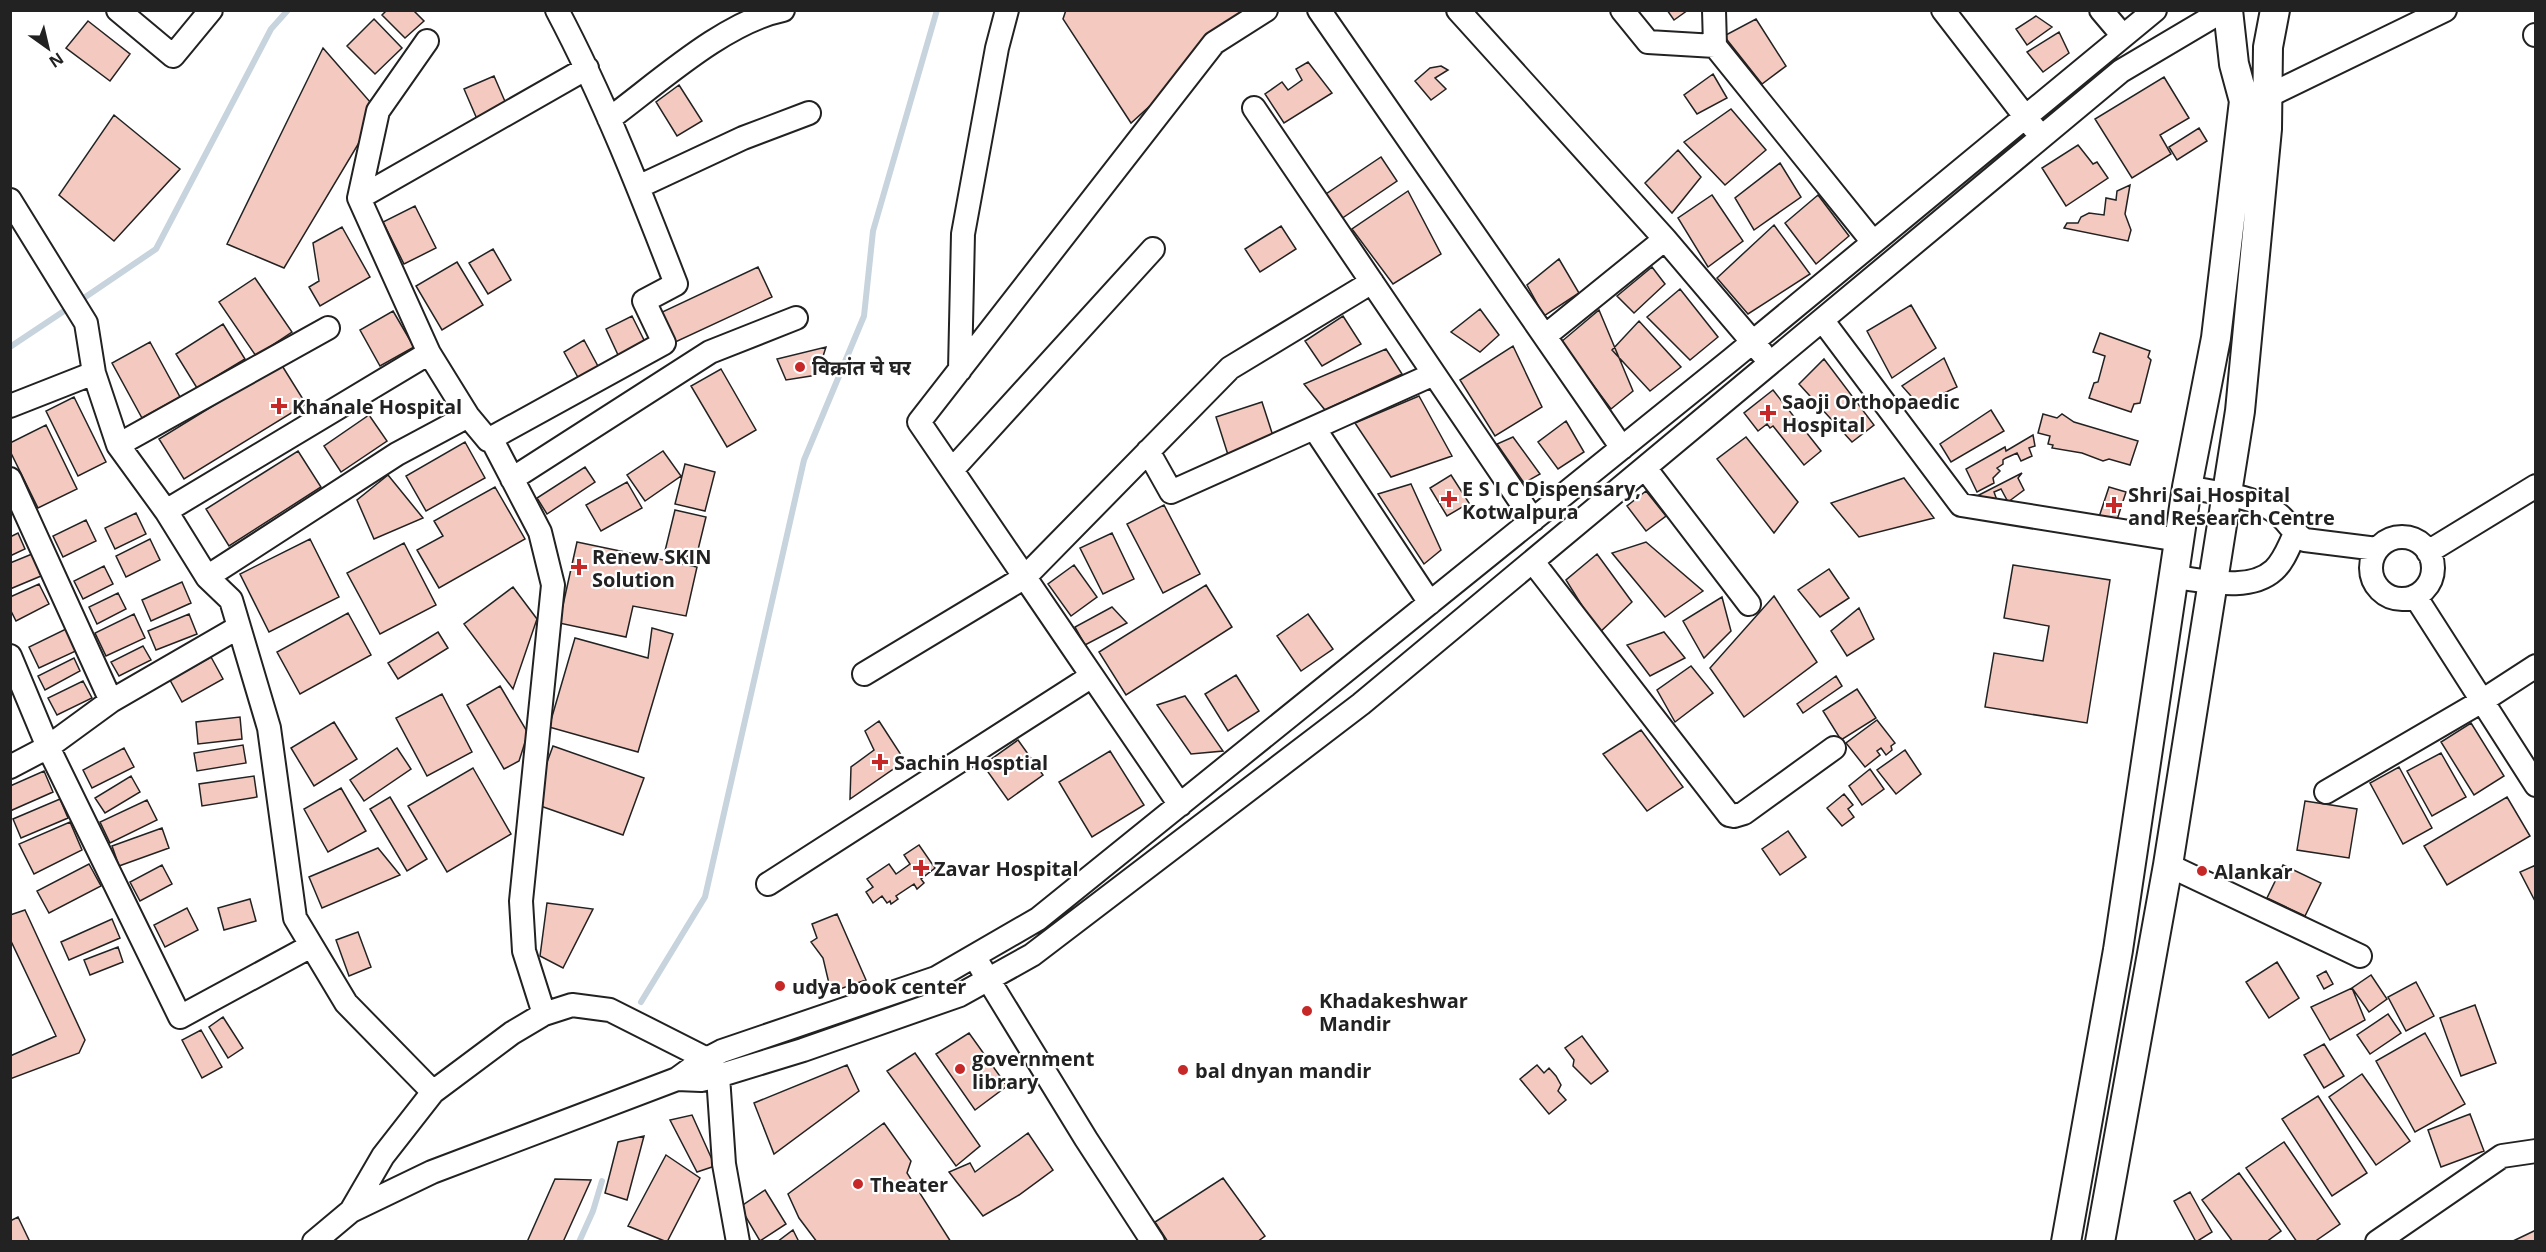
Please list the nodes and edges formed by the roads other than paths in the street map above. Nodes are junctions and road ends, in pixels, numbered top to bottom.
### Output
1 (118, 10) edge
2 (211, 10) edge
3 (557, 10) edge
4 (783, 10) edge
5 (1007, 10) edge
6 (1266, 10) edge
7 (1319, 10) edge
8 (1458, 10) edge
9 (1622, 10) edge
10 (1714, 10) edge
11 (1943, 10) edge
12 (2101, 10) edge
13 (2155, 10) edge
14 (2226, 10) edge
15 (2275, 10) edge
16 (2445, 10) edge
17 (2123, 36) junction
18 (427, 41) dead end
19 (1715, 46) junction
20 (587, 68) junction
21 (2268, 96) junction
22 (1254, 108) dead end
23 (809, 113) dead end
24 (2025, 117) junction
25 (609, 119) junction
26 (2042, 137) junction
27 (638, 187) junction
28 (359, 198) junction
29 (10, 200) edge
30 (1665, 239) junction
31 (1873, 242) junction
32 (1153, 249) dead end
33 (1372, 282) junction
34 (796, 318) dead end
35 (1823, 321) junction
36 (328, 328) dead end
37 (1545, 336) junction
38 (1752, 342) junction
39 (429, 353) junction
40 (1771, 364) junction
41 (960, 370) junction
42 (94, 373) junction
43 (1434, 374) junction
44 (10, 406) edge
45 (468, 416) junction
46 (1314, 428) junction
47 (488, 440) junction
48 (118, 445) junction
49 (1622, 448) junction
50 (1148, 451) junction
51 (1646, 468) junction
52 (952, 470) junction
53 (10, 479) edge
54 (512, 479) junction
55 (2535, 486) edge
56 (2187, 487) junction
57 (2227, 495) junction
58 (165, 511) junction
59 (1533, 520) junction
60 (2295, 534) junction
61 (2179, 540) junction
62 (2377, 549) junction
63 (2428, 552) junction
64 (1533, 562) junction
65 (207, 577) junction
66 (1025, 577) junction
67 (2174, 577) junction
68 (2213, 581) junction
69 (2415, 596) junction
70 (1430, 603) junction
71 (1749, 604) dead end
72 (239, 627) junction
73 (10, 656) edge
74 (2535, 666) edge
75 (864, 674) dead end
76 (1092, 676) junction
77 (111, 701) junction
78 (2482, 701) junction
79 (48, 747) junction
80 (1834, 748) dead end
81 (10, 767) edge
82 (2533, 776) edge
83 (2326, 792) dead end
84 (1180, 805) junction
85 (2168, 865) junction
86 (768, 884) dead end
87 (311, 946) junction
88 (974, 956) junction
89 (2360, 956) dead end
90 (988, 979) junction
91 (544, 1014) junction
92 (713, 1068) junction
93 (433, 1092) junction
94 (2535, 1151) edge
95 (351, 1211) junction
96 (314, 1242) edge
97 (738, 1242) edge
98 (1154, 1242) edge
99 (2067, 1242) edge
100 (2100, 1242) edge
101 (2377, 1242) edge

1 - 2 street
3 - 20 street
4 - 25 street
5 - 41 street
6 - 41 street
7 - 37 street
8 - 30 street
9 - 19 street
10 - 19 street
11 - 24 street
12 - 17 street
13 - 17 street
14 - 26 street
14 - 56 main road
15 - 21 main road
16 - 21 street
17 - 24 street
18 - 28 street
19 - 31 street
20 - 25 street
20 - 28 street
21 - 57 main road
22 - 33 street
23 - 27 street
24 - 26 street
24 - 31 street
25 - 27 street
26 - 35 street
27 - 47 street
28 - 39 street
29 - 42 street
30 - 37 street
30 - 38 street
31 - 38 street
32 - 52 street
33 - 43 street
33 - 50 street
34 - 54 street
35 - 40 street
35 - 61 street
36 - 48 street
37 - 49 street
38 - 40 street
38 - 49 street
39 - 45 street
39 - 58 street
40 - 51 street
41 - 52 street
42 - 44 street
42 - 48 street
43 - 46 street
43 - 59 street
45 - 47 street
45 - 65 street
46 - 50 street
46 - 70 street
47 - 54 street
48 - 58 street
49 - 59 street
50 - 66 street
51 - 64 street
51 - 71 street
52 - 66 street
53 - 77 street
54 - 91 street
55 - 63 street
56 - 57 street
56 - 61 main road
57 - 60 street
57 - 68 main road
58 - 65 street
59 - 70 street
60 - 62 street
60 - 68 street
61 - 67 main road
62 - 63 street
62 - 69 street
63 - 69 street
64 - 80 street
64 - 90 street
65 - 72 street
66 - 75 street
66 - 76 street
67 - 68 street
67 - 99 main road
68 - 85 main road
69 - 78 street
70 - 84 street
72 - 77 street
72 - 87 street
73 - 79 street
74 - 78 street
76 - 84 street
76 - 86 street
77 - 79 street
78 - 82 street
78 - 83 street
79 - 81 street
79 - 87 street
84 - 88 street
85 - 89 street
85 - 100 main road
87 - 93 street
88 - 90 street
88 - 92 street
90 - 92 street
90 - 98 street
91 - 92 street
91 - 93 street
92 - 95 street
92 - 97 street
93 - 95 street
94 - 101 street
95 - 96 street

